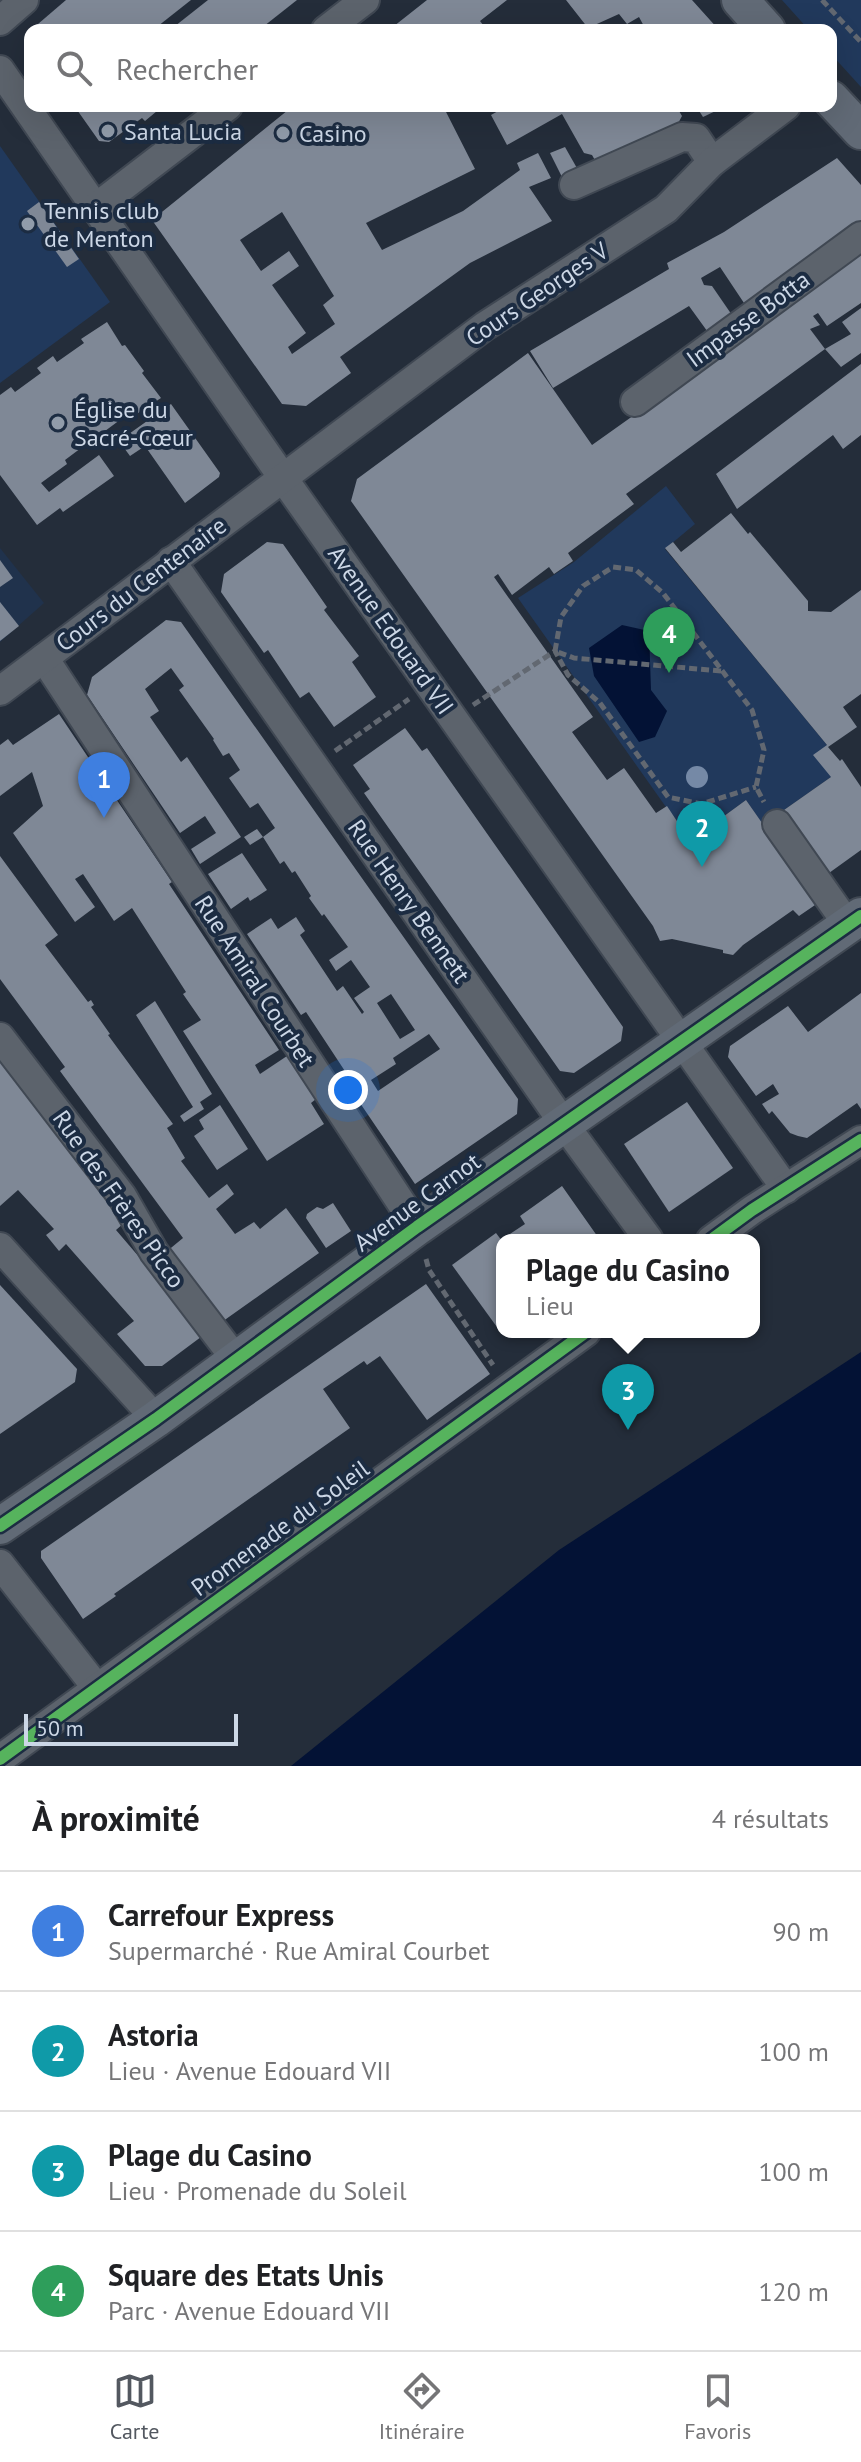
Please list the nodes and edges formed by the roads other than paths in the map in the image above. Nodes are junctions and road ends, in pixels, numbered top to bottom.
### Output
1 (24, 0) edge
2 (365, 0) edge
3 (740, 0) edge
4 (0, 21) edge
5 (334, 24) edge
6 (762, 24) edge
7 (0, 70) edge
8 (24, 105) edge
9 (837, 105) edge
10 (29, 112) edge
11 (220, 112) edge
12 (778, 112) edge
13 (861, 131) edge
14 (712, 162) junction
15 (574, 185) dead end
16 (95, 208) junction
17 (861, 236) edge
18 (635, 402) dead end
19 (283, 478) junction
20 (171, 561) junction
21 (44, 658) junction
22 (0, 691) edge
23 (777, 824) road end
24 (854, 920) edge
25 (0, 1037) edge
26 (681, 1041) junction
27 (564, 1124) junction
28 (861, 1140) edge
29 (786, 1189) junction
30 (417, 1227) junction
31 (645, 1234) edge
32 (720, 1234) edge
33 (0, 1247) edge
34 (578, 1338) edge
35 (237, 1361) junction
36 (156, 1419) junction
37 (0, 1526) edge
38 (0, 1564) edge
39 (97, 1688) junction
40 (0, 1759) edge

1 - 4 street
2 - 5 street
3 - 6 main road
7 - 8 street, Avenue Edouard VII
9 - 13 main road
10 - 16 street, Avenue Edouard VII
11 - 16 street
12 - 14 street, Cours Georges V
14 - 15 street
14 - 19 street, Cours Georges V
16 - 19 street, Avenue Edouard VII
17 - 18 street, Impasse Botta
19 - 20 street, Cours du Centenaire
19 - 26 street, Avenue Edouard VII
20 - 21 street, Cours du Centenaire
20 - 27 street, Rue Henry Bennett
21 - 22 street, Cours du Centenaire
21 - 30 street, Rue Amiral Courbet
23 - 24 street
24 - 26 main road, Avenue Carnot
25 - 35 street, Rue des Frères Picco
26 - 27 main road, Avenue Carnot
26 - 29 street, Avenue Edouard VII
27 - 30 main road, Avenue Carnot
27 - 31 street, Rue Henry Bennett
28 - 29 street
29 - 32 street
30 - 35 main road, Avenue Carnot
33 - 36 street
34 - 39 street, Promenade du Soleil
35 - 36 main road, Avenue Carnot
36 - 37 main road, Avenue Carnot
38 - 39 street
39 - 40 street, Promenade du Soleil

